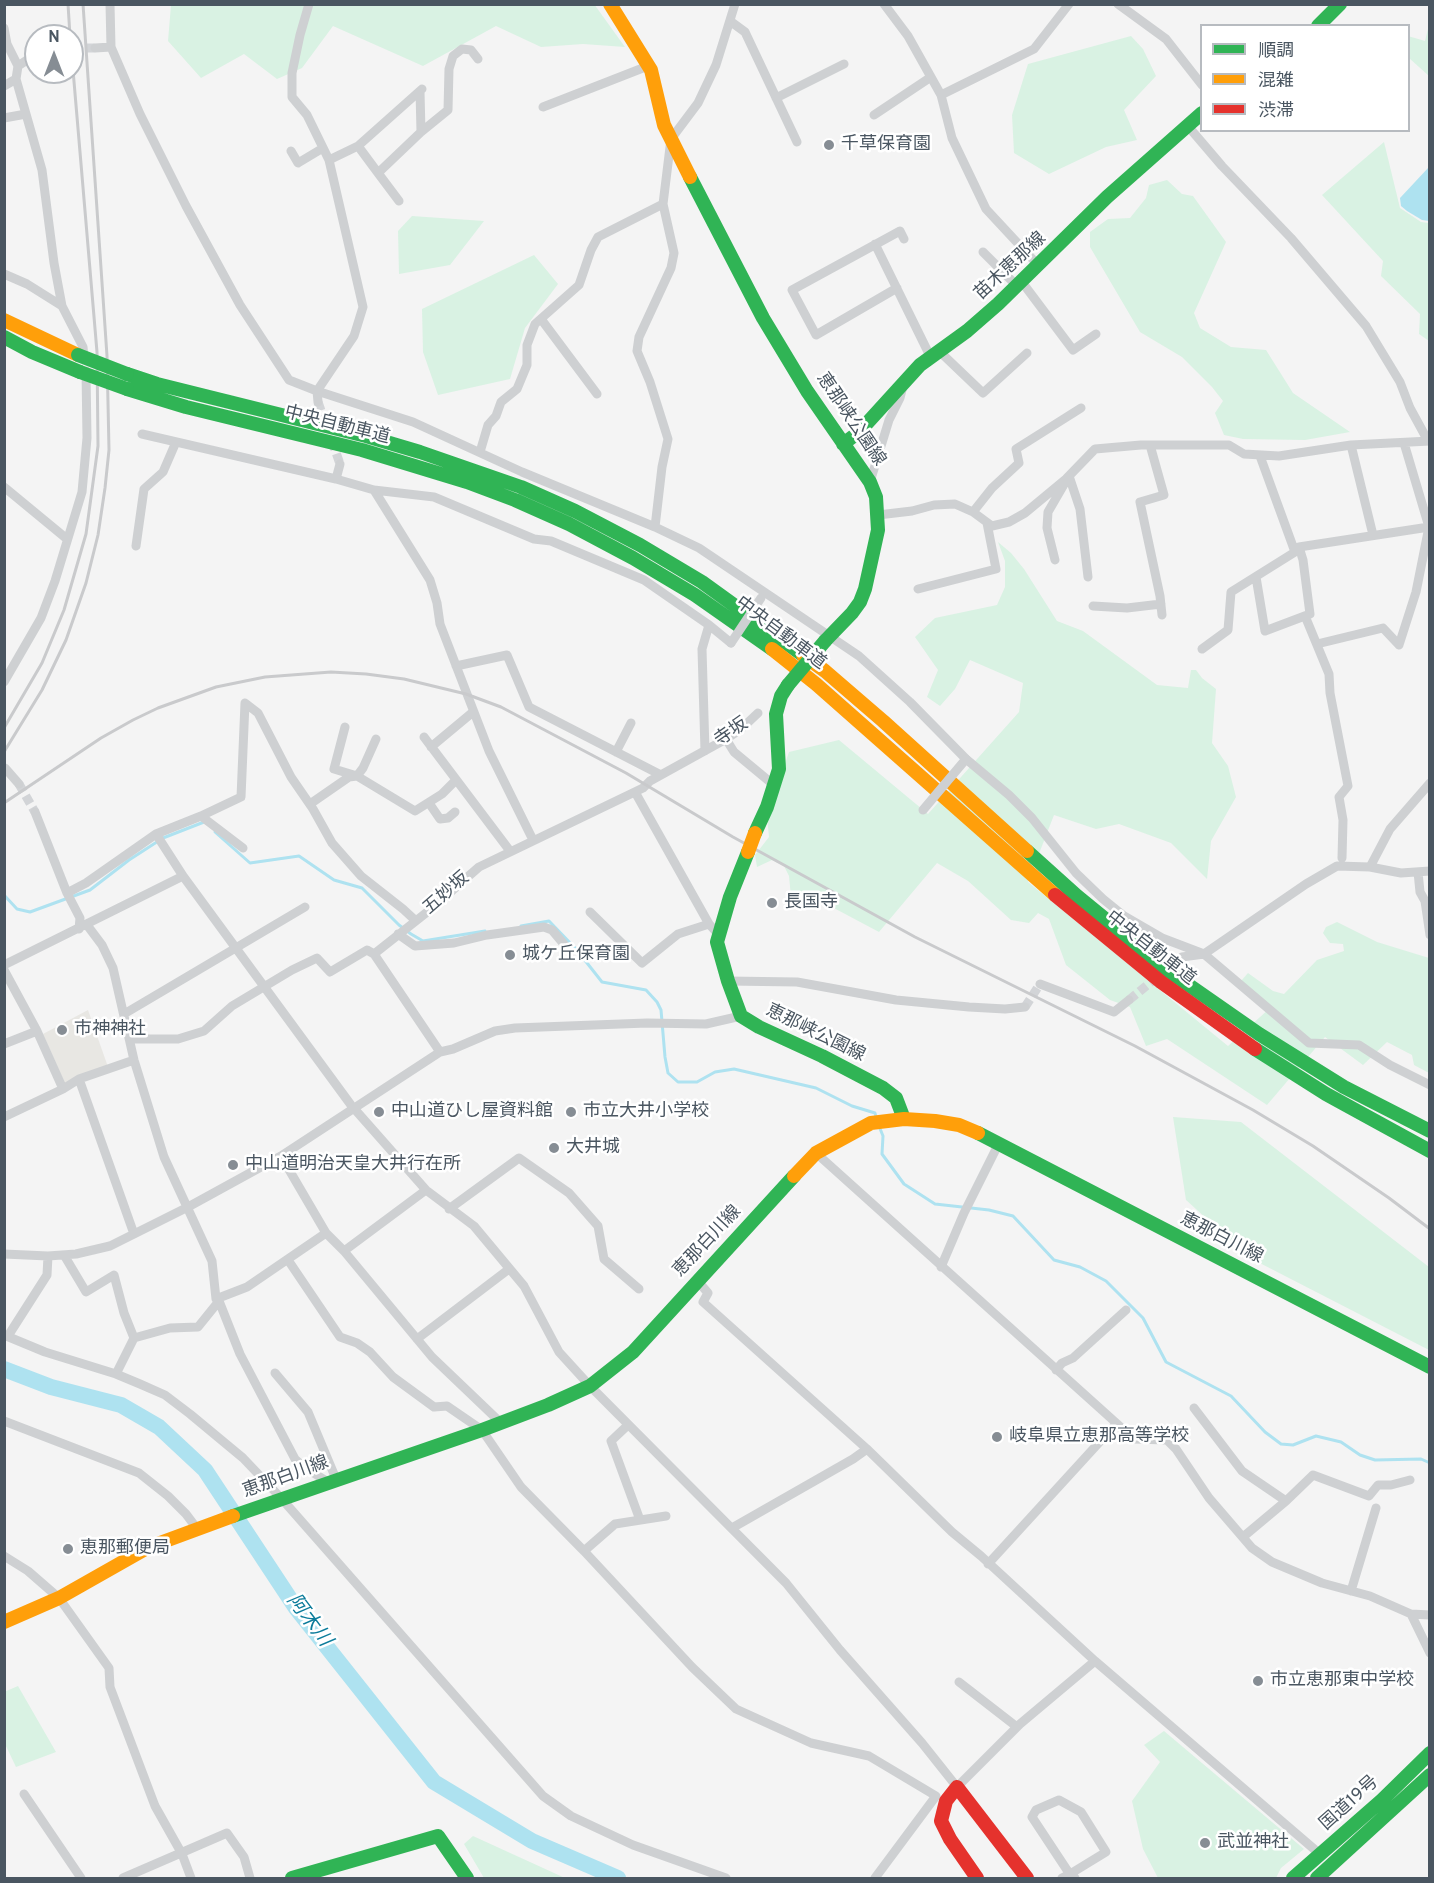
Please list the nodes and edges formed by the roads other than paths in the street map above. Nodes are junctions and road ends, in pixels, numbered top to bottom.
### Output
1 (110, 4) edge
2 (309, 4) edge
3 (610, 4) edge
4 (735, 4) edge
5 (884, 4) edge
6 (1068, 4) edge
7 (1118, 4) edge
8 (1340, 4) edge
9 (730, 21) junction
10 (1320, 24) edge
11 (4, 28) edge
12 (111, 47) junction
13 (95, 48) tunnel mouth
14 (478, 59) dead end
15 (24, 62) edge
16 (844, 64) dead end
17 (18, 66) junction
18 (648, 66) junction
19 (931, 77) junction
20 (16, 79) junction
21 (1200, 82) edge
22 (4, 86) edge
23 (941, 95) junction
24 (776, 98) junction
25 (543, 107) dead end
26 (26, 114) junction
27 (1200, 114) edge
28 (874, 115) dead end
29 (4, 118) edge
30 (1187, 125) junction
31 (421, 132) junction
32 (671, 139) junction
33 (797, 142) dead end
34 (358, 146) junction
35 (323, 148) junction
36 (291, 151) dead end
37 (329, 160) junction
38 (378, 173) junction
39 (399, 201) dead end
40 (663, 204) junction
41 (904, 239) dead end
42 (875, 244) junction
43 (983, 252) dead end
44 (1038, 265) junction
45 (4, 274) edge
46 (1020, 284) junction
47 (897, 288) junction
48 (62, 306) junction
49 (541, 319) junction
50 (4, 320) edge
51 (1096, 334) dead end
52 (4, 337) edge
53 (934, 353) junction
54 (1027, 353) dead end
55 (903, 384) junction
56 (317, 391) junction
57 (597, 394) dead end
58 (318, 402) tunnel mouth
59 (1081, 408) dead end
60 (142, 434) dead end
61 (1429, 441) edge
62 (176, 442) junction
63 (1404, 443) junction
64 (843, 444) junction
65 (1150, 445) junction
66 (1351, 445) junction
67 (480, 453) junction
68 (1260, 456) junction
69 (340, 464) tunnel mouth
70 (1069, 476) junction
71 (336, 479) junction
72 (870, 482) junction
73 (4, 488) edge
74 (374, 490) junction
75 (973, 512) junction
76 (879, 515) junction
77 (987, 523) junction
78 (655, 526) junction
79 (1429, 527) edge
80 (1373, 535) junction
81 (67, 539) junction
82 (136, 546) dead end
83 (1297, 549) junction
84 (1055, 560) dead end
85 (1256, 577) junction
86 (1088, 578) dead end
87 (918, 589) dead end
88 (763, 595) junction
89 (1161, 604) junction
90 (1093, 606) dead end
91 (1162, 615) dead end
92 (1305, 616) junction
93 (709, 626) junction
94 (827, 639) junction
95 (1317, 644) junction
96 (1202, 648) dead end
97 (456, 666) junction
98 (4, 682) edge
99 (473, 712) junction
100 (758, 713) dead end
101 (631, 723) dead end
102 (345, 727) dead end
103 (423, 737) dead end
104 (726, 739) junction
105 (376, 740) dead end
106 (431, 747) junction
107 (705, 751) junction
108 (616, 752) junction
109 (966, 759) junction
110 (5, 768) edge
111 (357, 776) junction
112 (661, 776) junction
113 (456, 780) junction
114 (1430, 783) edge
115 (19, 784) tunnel mouth
116 (775, 786) junction
117 (635, 792) junction
118 (429, 803) junction
119 (310, 804) junction
120 (923, 810) dead end
121 (35, 812) tunnel mouth
122 (455, 812) dead end
123 (201, 816) junction
124 (156, 834) junction
125 (533, 840) junction
126 (243, 848) dead end
127 (510, 851) junction
128 (1342, 858) dead end
129 (1370, 867) junction
130 (1430, 871) edge
131 (1418, 872) junction
132 (183, 876) junction
133 (69, 897) junction
134 (1427, 900) edge
135 (305, 908) dead end
136 (590, 912) dead end
137 (416, 921) junction
138 (709, 924) junction
139 (83, 927) junction
140 (398, 934) junction
141 (1430, 934) edge
142 (719, 935) junction
143 (234, 948) junction
144 (568, 949) dead end
145 (374, 954) junction
146 (1204, 954) junction
147 (1182, 957) tunnel mouth
148 (4, 968) edge
149 (728, 981) junction
150 (1040, 984) dead end
151 (265, 988) junction
152 (1130, 1000) tunnel mouth
153 (1025, 1007) dead end
154 (124, 1014) junction
155 (741, 1016) junction
156 (37, 1032) junction
157 (130, 1039) junction
158 (4, 1044) edge
159 (440, 1052) junction
160 (134, 1060) junction
161 (79, 1079) junction
162 (1430, 1085) edge
163 (1344, 1087) junction
164 (63, 1089) junction
165 (355, 1109) junction
166 (4, 1117) edge
167 (904, 1119) junction
168 (1430, 1120) edge
169 (1430, 1131) edge
170 (999, 1143) junction
171 (1430, 1150) edge
172 (816, 1152) junction
173 (281, 1156) junction
174 (426, 1190) junction
175 (188, 1206) junction
176 (449, 1209) junction
177 (326, 1233) junction
178 (134, 1234) junction
179 (344, 1251) junction
180 (4, 1254) edge
181 (64, 1255) junction
182 (48, 1256) junction
183 (288, 1260) junction
184 (941, 1267) junction
185 (510, 1269) junction
186 (702, 1286) dead end
187 (639, 1289) dead end
188 (218, 1300) junction
189 (1126, 1310) dead end
190 (6, 1335) edge
191 (134, 1338) junction
192 (417, 1339) junction
193 (1430, 1367) edge
194 (1056, 1370) junction
195 (275, 1373) dead end
196 (116, 1374) junction
197 (590, 1386) junction
198 (1194, 1408) dead end
199 (4, 1421) edge
200 (500, 1422) junction
201 (1116, 1424) junction
202 (628, 1425) junction
203 (482, 1430) junction
204 (867, 1449) junction
205 (332, 1480) junction
206 (1410, 1480) dead end
207 (281, 1498) junction
208 (1286, 1501) junction
209 (1376, 1508) dead end
210 (666, 1516) dead end
211 (640, 1520) junction
212 (732, 1528) junction
213 (198, 1530) junction
214 (1243, 1537) junction
215 (584, 1551) junction
216 (4, 1556) edge
217 (988, 1564) junction
218 (1351, 1591) junction
219 (58, 1598) junction
220 (1411, 1614) junction
221 (1430, 1615) edge
222 (4, 1622) edge
223 (1430, 1653) edge
224 (1095, 1661) junction
225 (959, 1682) dead end
226 (1017, 1727) junction
227 (1430, 1753) edge
228 (1430, 1775) edge
229 (957, 1787) junction
230 (24, 1794) dead end
231 (182, 1854) junction
232 (1321, 1855) junction
233 (1069, 1877) edge
234 (81, 1878) edge
235 (123, 1878) edge
236 (191, 1878) edge
237 (250, 1878) edge
238 (292, 1878) edge
239 (467, 1878) edge
240 (726, 1878) edge
241 (875, 1878) edge
242 (977, 1878) edge
243 (1027, 1878) edge
244 (1293, 1878) edge
245 (1317, 1878) edge

1 - 12 street
2 - 35 street
3 - 18 main road, 恵那峡公園線
4 - 9 street
5 - 19 street
6 - 23 street
7 - 21 street
8 - 10 main road
9 - 24 street
9 - 32 street
11 - 17 street
12 - 13 street
12 - 56 street
14 - 31 street
15 - 17 street
16 - 24 street
17 - 20 street
18 - 25 street
18 - 32 main road, 恵那峡公園線
19 - 23 street
19 - 28 street
20 - 22 street
20 - 26 street
23 - 44 street
24 - 33 street
26 - 29 street
26 - 48 street
27 - 30 main road, 苗木恵那線
30 - 44 main road, 苗木恵那線
30 - 61 street
31 - 34 street
31 - 38 street
32 - 40 street
32 - 64 main road, 恵那峡公園線
34 - 37 street
34 - 38 street
35 - 36 street
35 - 37 street
37 - 56 street
38 - 39 street
40 - 49 street
40 - 78 street
41 - 42 street
42 - 47 street
42 - 47 street
43 - 46 street
44 - 46 main road, 苗木恵那線
45 - 48 street
46 - 51 street
46 - 53 main road, 苗木恵那線
47 - 53 street
48 - 81 street
49 - 57 street
49 - 67 street
50 - 163 main road, 中央自動車道, bridge
52 - 171 main road, 中央自動車道, bridge
53 - 54 street
53 - 55 main road, 苗木恵那線
55 - 64 main road, 苗木恵那線
55 - 72 street
56 - 58 street
56 - 67 street
59 - 75 street
60 - 62 street
61 - 63 street
62 - 71 street
62 - 82 street
63 - 66 street
63 - 79 street
64 - 72 main road, 恵那峡公園線
65 - 68 street
65 - 70 street
65 - 89 street
66 - 68 street
66 - 80 street
67 - 78 street
68 - 83 street
69 - 71 street
70 - 77 street
70 - 84 street
70 - 86 street
71 - 74 street
72 - 76 main road, 恵那峡公園線
73 - 81 street
74 - 93 street
74 - 97 street
75 - 76 street
75 - 77 street
76 - 94 main road, 恵那峡公園線
77 - 87 street
78 - 88 street
79 - 80 street
79 - 95 street
80 - 83 street
81 - 98 street
83 - 85 street
83 - 92 street
85 - 92 street
85 - 96 street
88 - 93 street, bridge
88 - 94 street
89 - 90 street
89 - 91 street
92 - 95 street
93 - 107 street
94 - 109 street
94 - 116 main road, 恵那峡公園線, bridge
95 - 128 street
97 - 99 street
97 - 108 street
99 - 106 street
99 - 125 street
100 - 104 street, 寺坂
101 - 108 street
102 - 111 street
103 - 106 street
104 - 107 street, 寺坂
104 - 116 street
105 - 111 street
106 - 113 street
107 - 112 street, 寺坂
108 - 112 street
109 - 120 street, bridge
109 - 146 street
110 - 115 street
111 - 118 street
111 - 119 street
112 - 117 street, 寺坂
113 - 118 street
113 - 127 street
114 - 129 street
116 - 142 main road, 恵那峡公園線, bridge
117 - 125 street, 五妙坂
117 - 138 street
118 - 122 street
119 - 123 street
119 - 137 street
121 - 133 street
123 - 124 street
123 - 126 street
124 - 132 street
124 - 133 street
125 - 127 street, 五妙坂
127 - 137 street, 五妙坂
129 - 131 street
129 - 146 street
130 - 131 street
131 - 134 street
132 - 139 street
132 - 143 street
133 - 139 street
134 - 141 street
135 - 143 street
136 - 138 street
137 - 140 street, 五妙坂
138 - 142 street
139 - 148 street
139 - 154 street
140 - 144 street
140 - 145 street, 五妙坂
142 - 149 main road, 恵那峡公園線
143 - 151 street
143 - 154 street
145 - 151 street
145 - 159 street
146 - 147 street
146 - 162 street
148 - 156 street
149 - 153 street
149 - 155 main road, 恵那峡公園線
150 - 152 street
151 - 157 street
151 - 165 street
154 - 157 street
155 - 159 street
155 - 167 main road, 恵那峡公園線
156 - 158 street
156 - 164 street
157 - 160 street
159 - 165 street
160 - 161 street
160 - 175 street
161 - 164 street
161 - 178 street
163 - 168 main road
163 - 169 main road, 中央自動車道
164 - 166 street
165 - 173 street
165 - 174 street
167 - 170 main road, 恵那白川線
167 - 172 main road, 恵那白川線
170 - 184 street
170 - 193 main road, 恵那白川線
172 - 184 street
172 - 197 main road, 恵那白川線
173 - 175 street
173 - 177 street
174 - 176 street
174 - 179 street
175 - 178 street
175 - 188 street
176 - 185 street
176 - 187 street
177 - 179 street
177 - 183 street
178 - 181 street
179 - 192 street
180 - 182 street
181 - 182 street
181 - 191 street
182 - 190 street
183 - 188 street
183 - 203 street
184 - 194 street
185 - 192 street
185 - 197 street
186 - 204 street
188 - 191 street
188 - 205 street
189 - 194 street
190 - 196 street
191 - 196 street
192 - 200 street
194 - 201 street
195 - 205 street
196 - 207 street
197 - 200 main road, 恵那白川線
197 - 202 street
198 - 208 street
199 - 213 street
200 - 203 main road, 恵那白川線
201 - 214 street
201 - 217 street
202 - 211 street
202 - 212 street
203 - 205 main road, 恵那白川線
203 - 215 street
204 - 212 street
204 - 217 street
205 - 207 main road, 恵那白川線
206 - 208 street
207 - 213 main road, 恵那白川線
207 - 240 street
208 - 214 street
209 - 218 street
210 - 211 street
211 - 215 street
212 - 229 street
213 - 219 main road, 恵那白川線
214 - 218 street
215 - 241 street
216 - 219 street
217 - 224 street
218 - 220 street
219 - 222 main road, 恵那白川線
219 - 231 street
220 - 221 street
220 - 223 street
224 - 226 street
224 - 232 street
225 - 226 street
226 - 229 street
227 - 232 main road, 国道19号
228 - 245 main road, 国道19号
229 - 242 main road
229 - 243 main road
230 - 234 street
231 - 235 street
231 - 236 street
231 - 237 street
232 - 244 main road, 国道19号
233 - 233 street
238 - 239 main road

